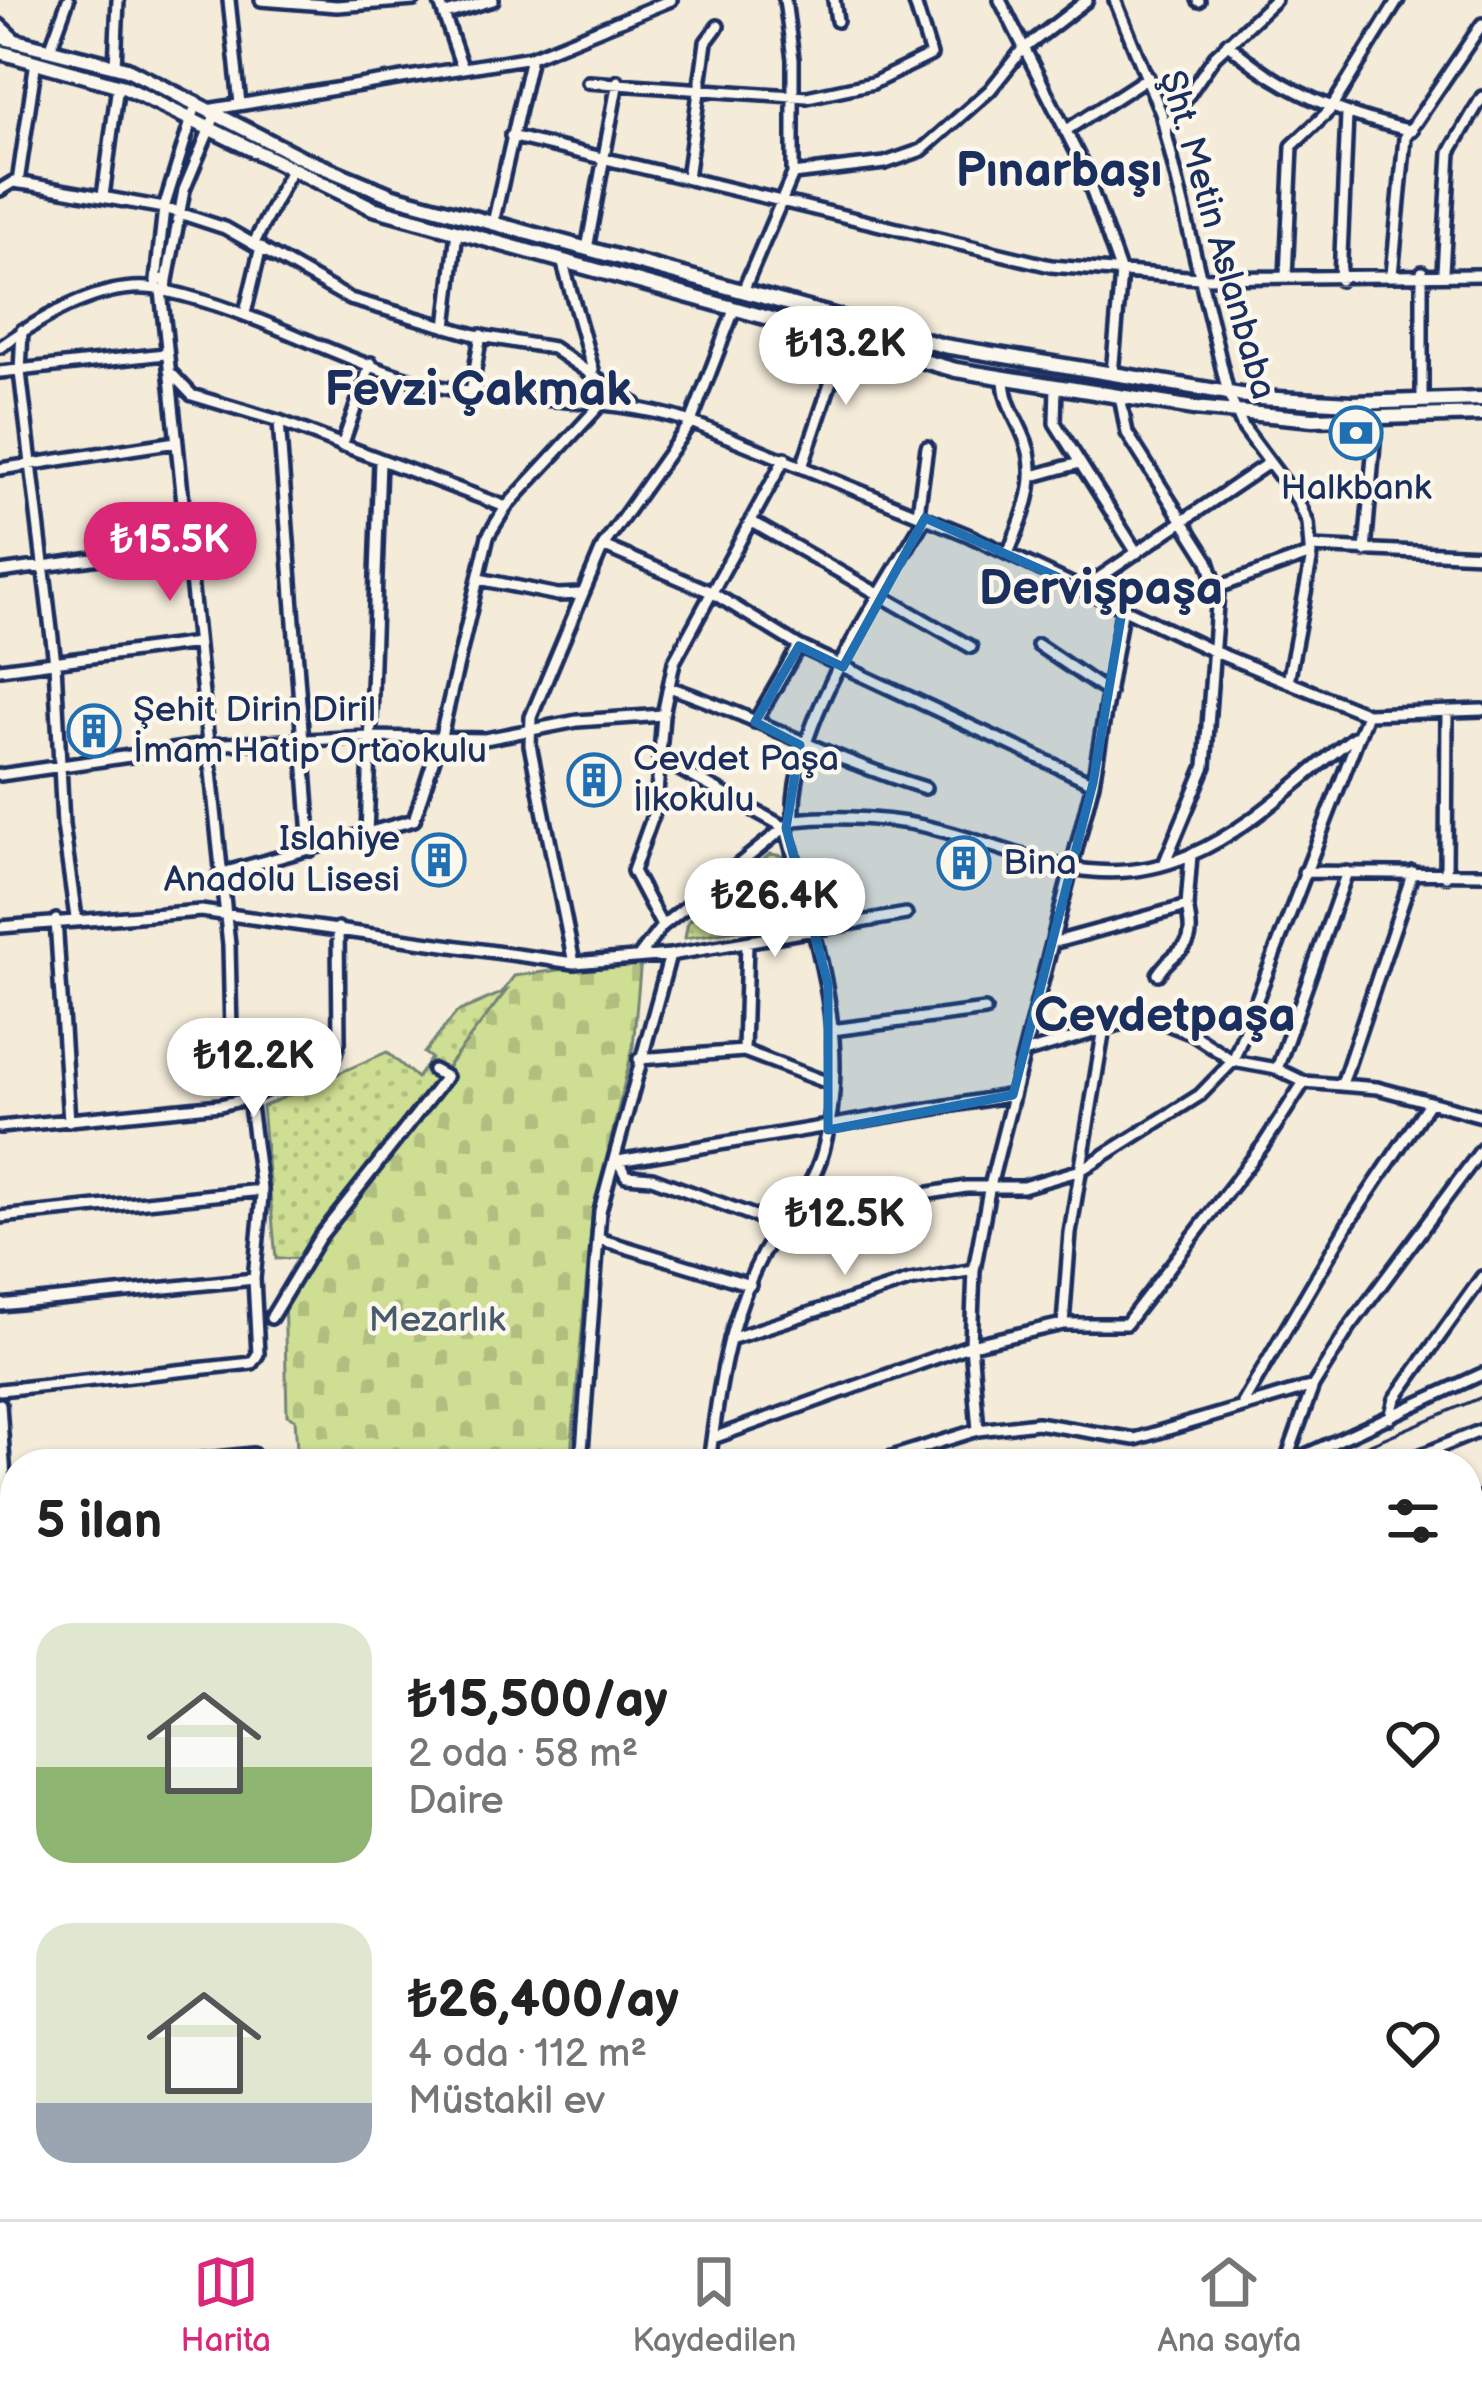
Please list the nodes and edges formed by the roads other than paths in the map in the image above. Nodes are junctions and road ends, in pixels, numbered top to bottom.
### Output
1 (68, 0) edge
2 (118, 0) edge
3 (229, 0) edge
4 (261, 0) edge
5 (414, 0) edge
6 (439, 0) edge
7 (493, 0) edge
8 (671, 0) edge
9 (785, 0) edge
10 (834, 0) edge
11 (914, 0) edge
12 (1000, 0) edge
13 (1087, 0) edge
14 (1115, 0) edge
15 (1275, 0) edge
16 (1398, 0) edge
17 (645, 5) edge
18 (446, 14) junction
19 (836, 21) dead end
20 (0, 25) edge
21 (1482, 25) edge
22 (718, 26) dead end
23 (0, 37) edge
24 (16, 40) junction
25 (1227, 43) junction
26 (52, 47) junction
27 (1022, 50) junction
28 (0, 52) edge
29 (531, 57) junction
30 (36, 61) junction
31 (115, 66) junction
32 (463, 67) junction
33 (1148, 77) junction
34 (618, 81) junction
35 (588, 82) dead end
36 (118, 86) junction
37 (700, 87) junction
38 (795, 97) junction
39 (1482, 98) edge
40 (197, 102) junction
41 (241, 104) junction
42 (215, 110) junction
43 (1330, 110) junction
44 (1347, 115) junction
45 (188, 119) junction
46 (208, 129) junction
47 (1165, 129) junction
48 (1065, 131) junction
49 (1412, 131) junction
50 (512, 136) junction
51 (603, 158) junction
52 (290, 172) junction
53 (793, 174) junction
54 (687, 178) junction
55 (18, 182) junction
56 (0, 190) edge
57 (104, 196) junction
58 (782, 201) junction
59 (164, 208) junction
60 (180, 213) junction
61 (493, 223) junction
62 (457, 231) junction
63 (258, 245) junction
64 (587, 249) junction
65 (562, 260) junction
66 (1121, 272) junction
67 (1422, 272) junction
68 (1442, 272) junction
69 (1392, 274) junction
70 (1482, 275) edge
71 (1286, 277) junction
72 (1199, 278) junction
73 (1340, 280) junction
74 (161, 286) junction
75 (743, 291) junction
76 (734, 310) junction
77 (245, 313) junction
78 (446, 327) junction
79 (22, 330) junction
80 (481, 335) junction
81 (846, 337) junction
82 (4, 341) edge
83 (165, 353) junction
84 (371, 363) junction
85 (168, 370) junction
86 (0, 372) edge
87 (20, 372) junction
88 (594, 373) junction
89 (1112, 374) junction
90 (1004, 377) junction
91 (1056, 385) junction
92 (471, 393) junction
93 (1228, 393) junction
94 (1120, 395) junction
95 (1422, 399) junction
96 (602, 403) junction
97 (634, 404) junction
98 (1481, 409) edge
99 (1237, 412) junction
100 (1376, 420) junction
101 (280, 421) junction
102 (691, 422) junction
103 (1482, 430) edge
104 (176, 442) junction
105 (343, 446) junction
106 (927, 446) dead end
107 (785, 458) junction
108 (380, 461) junction
109 (33, 464) junction
110 (803, 464) junction
111 (1076, 464) junction
112 (1267, 464) junction
113 (0, 469) edge
114 (1033, 476) junction
115 (506, 507) junction
116 (922, 515) junction
117 (752, 522) junction
118 (1185, 523) junction
119 (186, 546) junction
120 (604, 546) junction
121 (1311, 550) junction
122 (1365, 551) junction
123 (1137, 553) junction
124 (1008, 554) junction
125 (1482, 555) edge
126 (43, 567) junction
127 (0, 572) edge
128 (479, 579) junction
129 (1084, 587) junction
130 (1218, 587) junction
131 (711, 592) junction
132 (883, 592) junction
133 (580, 594) junction
134 (1123, 606) junction
135 (197, 643) junction
136 (1038, 645) dead end
137 (800, 646) junction
138 (971, 647) dead end
139 (1215, 652) junction
140 (55, 663) junction
141 (843, 667) junction
142 (0, 669) edge
143 (1288, 682) junction
144 (669, 687) junction
145 (1109, 693) junction
146 (1482, 710) edge
147 (1447, 713) junction
148 (1367, 714) junction
149 (663, 715) junction
150 (754, 722) junction
151 (530, 730) junction
152 (368, 737) junction
153 (1354, 737) junction
154 (440, 740) junction
155 (303, 742) junction
156 (205, 745) junction
157 (802, 746) junction
158 (659, 758) junction
159 (64, 766) junction
160 (0, 775) edge
161 (1093, 783) junction
162 (925, 788) dead end
163 (790, 824) junction
164 (367, 835) junction
165 (311, 850) junction
166 (1191, 855) junction
167 (1164, 864) junction
168 (1070, 872) junction
169 (1304, 872) junction
170 (1347, 872) junction
171 (1413, 872) junction
172 (219, 874) junction
173 (1482, 874) edge
174 (1446, 876) junction
175 (1187, 906) junction
176 (226, 913) junction
177 (907, 914) dead end
178 (76, 918) junction
179 (56, 920) junction
180 (662, 926) junction
181 (0, 927) edge
182 (338, 928) junction
183 (817, 930) junction
184 (747, 942) junction
185 (1052, 943) junction
186 (640, 955) junction
187 (670, 955) junction
188 (574, 964) junction
189 (1158, 974) dead end
190 (985, 1010) dead end
191 (1104, 1028) junction
192 (832, 1030) junction
193 (744, 1051) junction
194 (1024, 1053) junction
195 (640, 1059) junction
196 (1233, 1061) junction
197 (1277, 1069) junction
198 (433, 1070) dead end
199 (1343, 1081) junction
200 (1304, 1082) junction
201 (831, 1084) junction
202 (1013, 1095) junction
203 (249, 1098) junction
204 (1429, 1103) junction
205 (1482, 1116) edge
206 (69, 1121) junction
207 (0, 1127) edge
208 (828, 1130) junction
209 (1482, 1149) edge
210 (618, 1161) junction
211 (1081, 1170) junction
212 (262, 1190) junction
213 (989, 1190) junction
214 (0, 1217) edge
215 (781, 1229) junction
216 (599, 1238) junction
217 (974, 1270) junction
218 (1482, 1276) edge
219 (254, 1279) junction
220 (750, 1285) junction
221 (0, 1305) edge
222 (271, 1318) dead end
223 (1063, 1324) junction
224 (730, 1339) junction
225 (971, 1345) junction
226 (1482, 1374) edge
227 (1313, 1386) junction
228 (0, 1390) edge
229 (1243, 1403) junction
230 (0, 1404) edge
231 (1390, 1418) junction
232 (978, 1430) junction
233 (1482, 1430) edge
234 (712, 1438) junction
235 (4, 1449) edge
236 (582, 1449) edge
237 (711, 1449) edge
238 (919, 1449) edge
239 (1291, 1449) edge
240 (1320, 1449) edge
241 (1436, 1449) edge

1 - 26 street
2 - 31 street
3 - 41 street
4 - 5 street
6 - 18 street
7 - 18 street
8 - 17 street
9 - 38 street
10 - 19 street
11 - 38 street
12 - 27 street
13 - 27 street
14 - 33 street, Şht. Metin Aslanbaba
15 - 25 street
16 - 43 street
17 - 29 street
18 - 32 street
20 - 24 street
21 - 49 street
22 - 37 street
23 - 24 main road
24 - 26 main road
25 - 43 street
25 - 47 street
26 - 31 main road
27 - 48 street
27 - 53 street
28 - 30 main road
29 - 32 street
29 - 50 street
30 - 36 main road
30 - 55 street
31 - 40 main road
32 - 41 street
33 - 47 street, Şht. Metin Aslanbaba
33 - 48 street
34 - 35 street
34 - 37 street
34 - 51 street
36 - 45 main road
36 - 57 street
37 - 38 street
37 - 54 street
38 - 53 street
39 - 68 street
40 - 42 main road
40 - 45 street
41 - 42 street
42 - 46 street
42 - 61 main road
43 - 44 street
43 - 71 street
44 - 49 street
44 - 73 street
45 - 46 main road
45 - 59 street
46 - 52 main road
46 - 60 street
47 - 72 street, Şht. Metin Aslanbaba
48 - 66 street
49 - 69 street
50 - 51 street
50 - 61 street
51 - 54 street
51 - 64 street
52 - 62 main road
52 - 63 street
53 - 58 street
54 - 58 street
55 - 56 street
55 - 57 street
57 - 59 street
58 - 66 street
58 - 75 street
59 - 60 street
59 - 74 street
60 - 63 street
60 - 74 street
61 - 64 main road
62 - 65 main road
62 - 78 street
63 - 77 street
63 - 78 street
64 - 75 main road
65 - 76 main road
65 - 88 street
66 - 72 street
66 - 89 street
67 - 68 street
67 - 69 street
67 - 95 street
68 - 70 street
69 - 73 street
71 - 72 street
71 - 73 street
72 - 93 street, Şht. Metin Aslanbaba
74 - 77 street
74 - 79 street
74 - 83 street
75 - 89 main road
76 - 81 main road
76 - 102 street
77 - 84 street
78 - 80 street
79 - 82 street
79 - 87 street
80 - 88 street
80 - 92 street
81 - 90 main road
81 - 110 street
83 - 85 street
83 - 87 street
84 - 92 street
84 - 105 street
85 - 101 street
85 - 104 street
86 - 87 street
87 - 109 street
88 - 97 street
89 - 93 main road
90 - 91 main road
90 - 114 street
91 - 94 main road
91 - 111 street
92 - 96 street
93 - 95 main road
93 - 99 street, Şht. Metin Aslanbaba
94 - 99 main road
94 - 118 street
95 - 98 main road
96 - 97 street
96 - 115 street
97 - 102 street
98 - 100 main road
98 - 103 street
99 - 100 main road
99 - 112 street, Şht. Metin Aslanbaba
100 - 122 street
101 - 105 street
101 - 155 street
102 - 107 street
102 - 120 street
104 - 109 street
104 - 119 street
105 - 108 street
106 - 116 street
107 - 110 street
107 - 117 street
108 - 115 street
108 - 152 street
109 - 113 street
109 - 126 street
110 - 116 street
111 - 114 street
111 - 123 street
112 - 118 street
112 - 121 street, Şht. Metin Aslanbaba
114 - 124 street
115 - 128 street
116 - 124 street
116 - 132 street
117 - 131 street
117 - 132 street
118 - 123 street
118 - 130 street
119 - 126 street
119 - 135 street
120 - 131 street
120 - 133 street
121 - 122 street
121 - 130 street
121 - 143 street
122 - 125 street
123 - 129 street
124 - 129 street
126 - 127 street
126 - 140 street
128 - 133 street
128 - 154 street
129 - 134 street
130 - 139 street
131 - 137 street
131 - 144 street
132 - 138 street
132 - 141 street
133 - 151 street
134 - 139 street
134 - 145 street
135 - 140 street
135 - 156 street
136 - 145 street
137 - 141 street
137 - 150 street
139 - 143 street
139 - 167 street
140 - 142 street
140 - 159 street
141 - 157 street
141 - 161 street
143 - 148 street
144 - 149 street
144 - 150 street
145 - 161 street
146 - 147 street
147 - 148 street
147 - 174 street
148 - 153 street
149 - 151 street
149 - 158 street
150 - 157 street
151 - 154 street
151 - 188 street
152 - 154 street
152 - 155 street
152 - 164 street
153 - 166 street
153 - 169 street
154 - 164 street
155 - 156 street
155 - 165 street
156 - 159 street
156 - 172 street
157 - 162 street
157 - 163 street
158 - 163 street
158 - 180 street
159 - 160 street
159 - 178 street
161 - 168 street
163 - 168 street
163 - 180 street
163 - 183 street
164 - 165 street
165 - 172 street
166 - 167 street
166 - 175 street
167 - 168 street
168 - 185 street
169 - 170 street
169 - 196 street
170 - 171 street
170 - 197 street
171 - 174 street
171 - 199 street
172 - 176 street
173 - 174 street
175 - 185 street
175 - 189 street
176 - 178 street
176 - 182 street
176 - 203 street
177 - 183 street
178 - 179 street
179 - 181 street
179 - 206 street
180 - 186 street
182 - 188 street
182 - 203 street
183 - 184 street
183 - 192 street
184 - 187 street
184 - 193 street
185 - 194 street
186 - 187 street
186 - 188 street
187 - 195 street
190 - 192 street
191 - 194 street
191 - 196 street
191 - 211 street
192 - 201 street
193 - 195 street
193 - 201 street
194 - 202 street
195 - 210 street
196 - 197 street
196 - 211 street
197 - 200 street
198 - 222 street
199 - 200 street
199 - 204 street
200 - 223 street
201 - 208 street
202 - 208 street
202 - 213 street
203 - 206 street
203 - 212 street
204 - 205 street
204 - 229 street
206 - 207 street
208 - 210 street
208 - 215 street
209 - 227 street
210 - 215 street
210 - 216 street
211 - 213 street
211 - 223 street
212 - 214 street
212 - 219 street
213 - 215 street
213 - 217 street
215 - 220 street
216 - 220 street
216 - 236 street
217 - 224 street
217 - 225 street
218 - 231 street
219 - 221 street
219 - 228 street
220 - 224 street
223 - 225 street
224 - 234 street
225 - 232 street
225 - 234 street
226 - 231 street
227 - 229 street
227 - 239 street
229 - 232 street
230 - 235 street
231 - 240 street
232 - 238 street
233 - 241 street
234 - 237 street

